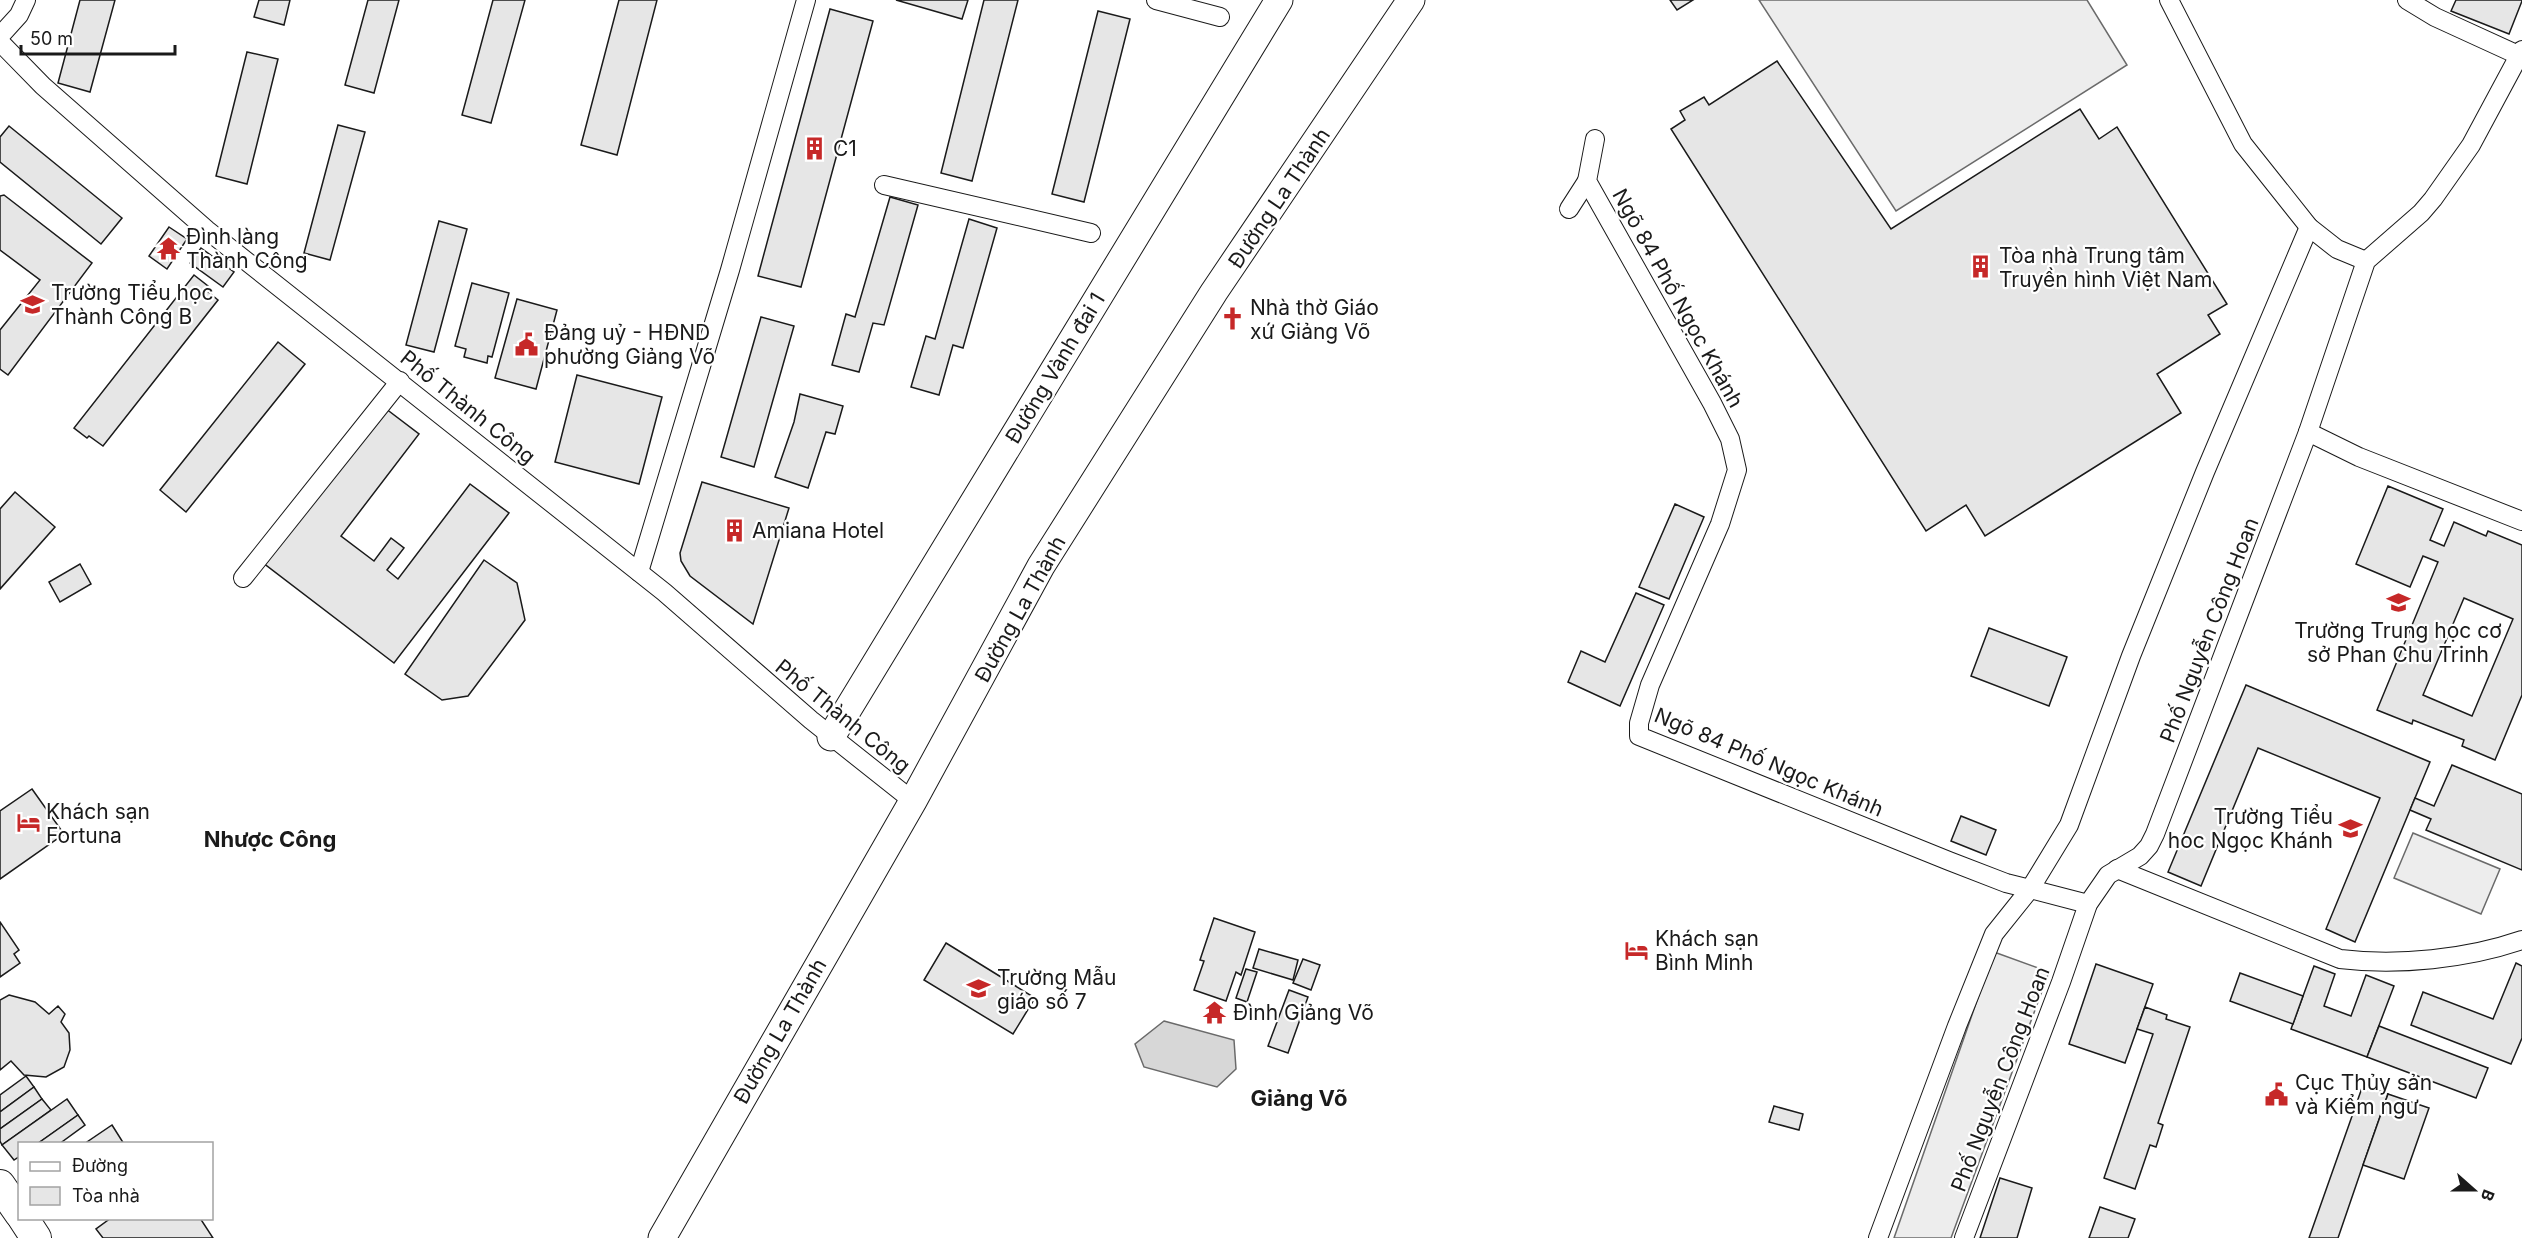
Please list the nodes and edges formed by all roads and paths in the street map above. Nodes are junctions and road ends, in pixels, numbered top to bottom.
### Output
1 (26, 0) edge
2 (806, 0) edge
3 (1156, 0) edge
4 (1279, 0) edge
5 (1411, 0) edge
6 (2169, 0) edge
7 (2407, 0) edge
8 (1220, 17) dead end
9 (0, 36) edge
10 (0, 42) edge
11 (2520, 53) edge
12 (1595, 139) dead end
13 (1587, 181) junction
14 (884, 185) dead end
15 (1569, 209) dead end
16 (2309, 227) junction
17 (1091, 233) dead end
18 (2366, 261) junction
19 (400, 381) junction
20 (2308, 432) junction
21 (2522, 522) edge
22 (639, 572) junction
23 (243, 578) dead end
24 (831, 736) junction
25 (913, 801) junction
26 (2117, 869) junction
27 (2030, 889) junction
28 (2088, 904) junction
29 (2522, 940) edge
30 (0, 1185) edge
31 (18, 1211) edge
32 (24, 1220) edge
33 (36, 1238) edge
34 (662, 1238) edge
35 (1878, 1238) edge
36 (1964, 1238) edge

1 - 9 street
2 - 22 street
3 - 8 street
4 - 24 main road, Đường Vành đai 1
5 - 25 main road, Đường La Thành
6 - 16 street
7 - 11 street
10 - 19 street, Phố Thành Công
11 - 18 street
12 - 13 street, Ngõ 84 Phố Ngọc Khánh
13 - 15 street
13 - 27 street, Ngõ 84 Phố Ngọc Khánh
14 - 17 street
16 - 18 street
16 - 27 street
18 - 20 street, Phố Nguyễn Công Hoan
19 - 22 street, Phố Thành Công
19 - 23 street
20 - 21 street
20 - 26 street, Phố Nguyễn Công Hoan
22 - 24 street, Phố Thành Công
24 - 25 street, Phố Thành Công
25 - 34 main road, Đường La Thành
26 - 28 street, Phố Nguyễn Công Hoan
26 - 29 street
27 - 28 street
27 - 35 street
28 - 36 street, Phố Nguyễn Công Hoan
30 - 31 main road
32 - 33 main road

